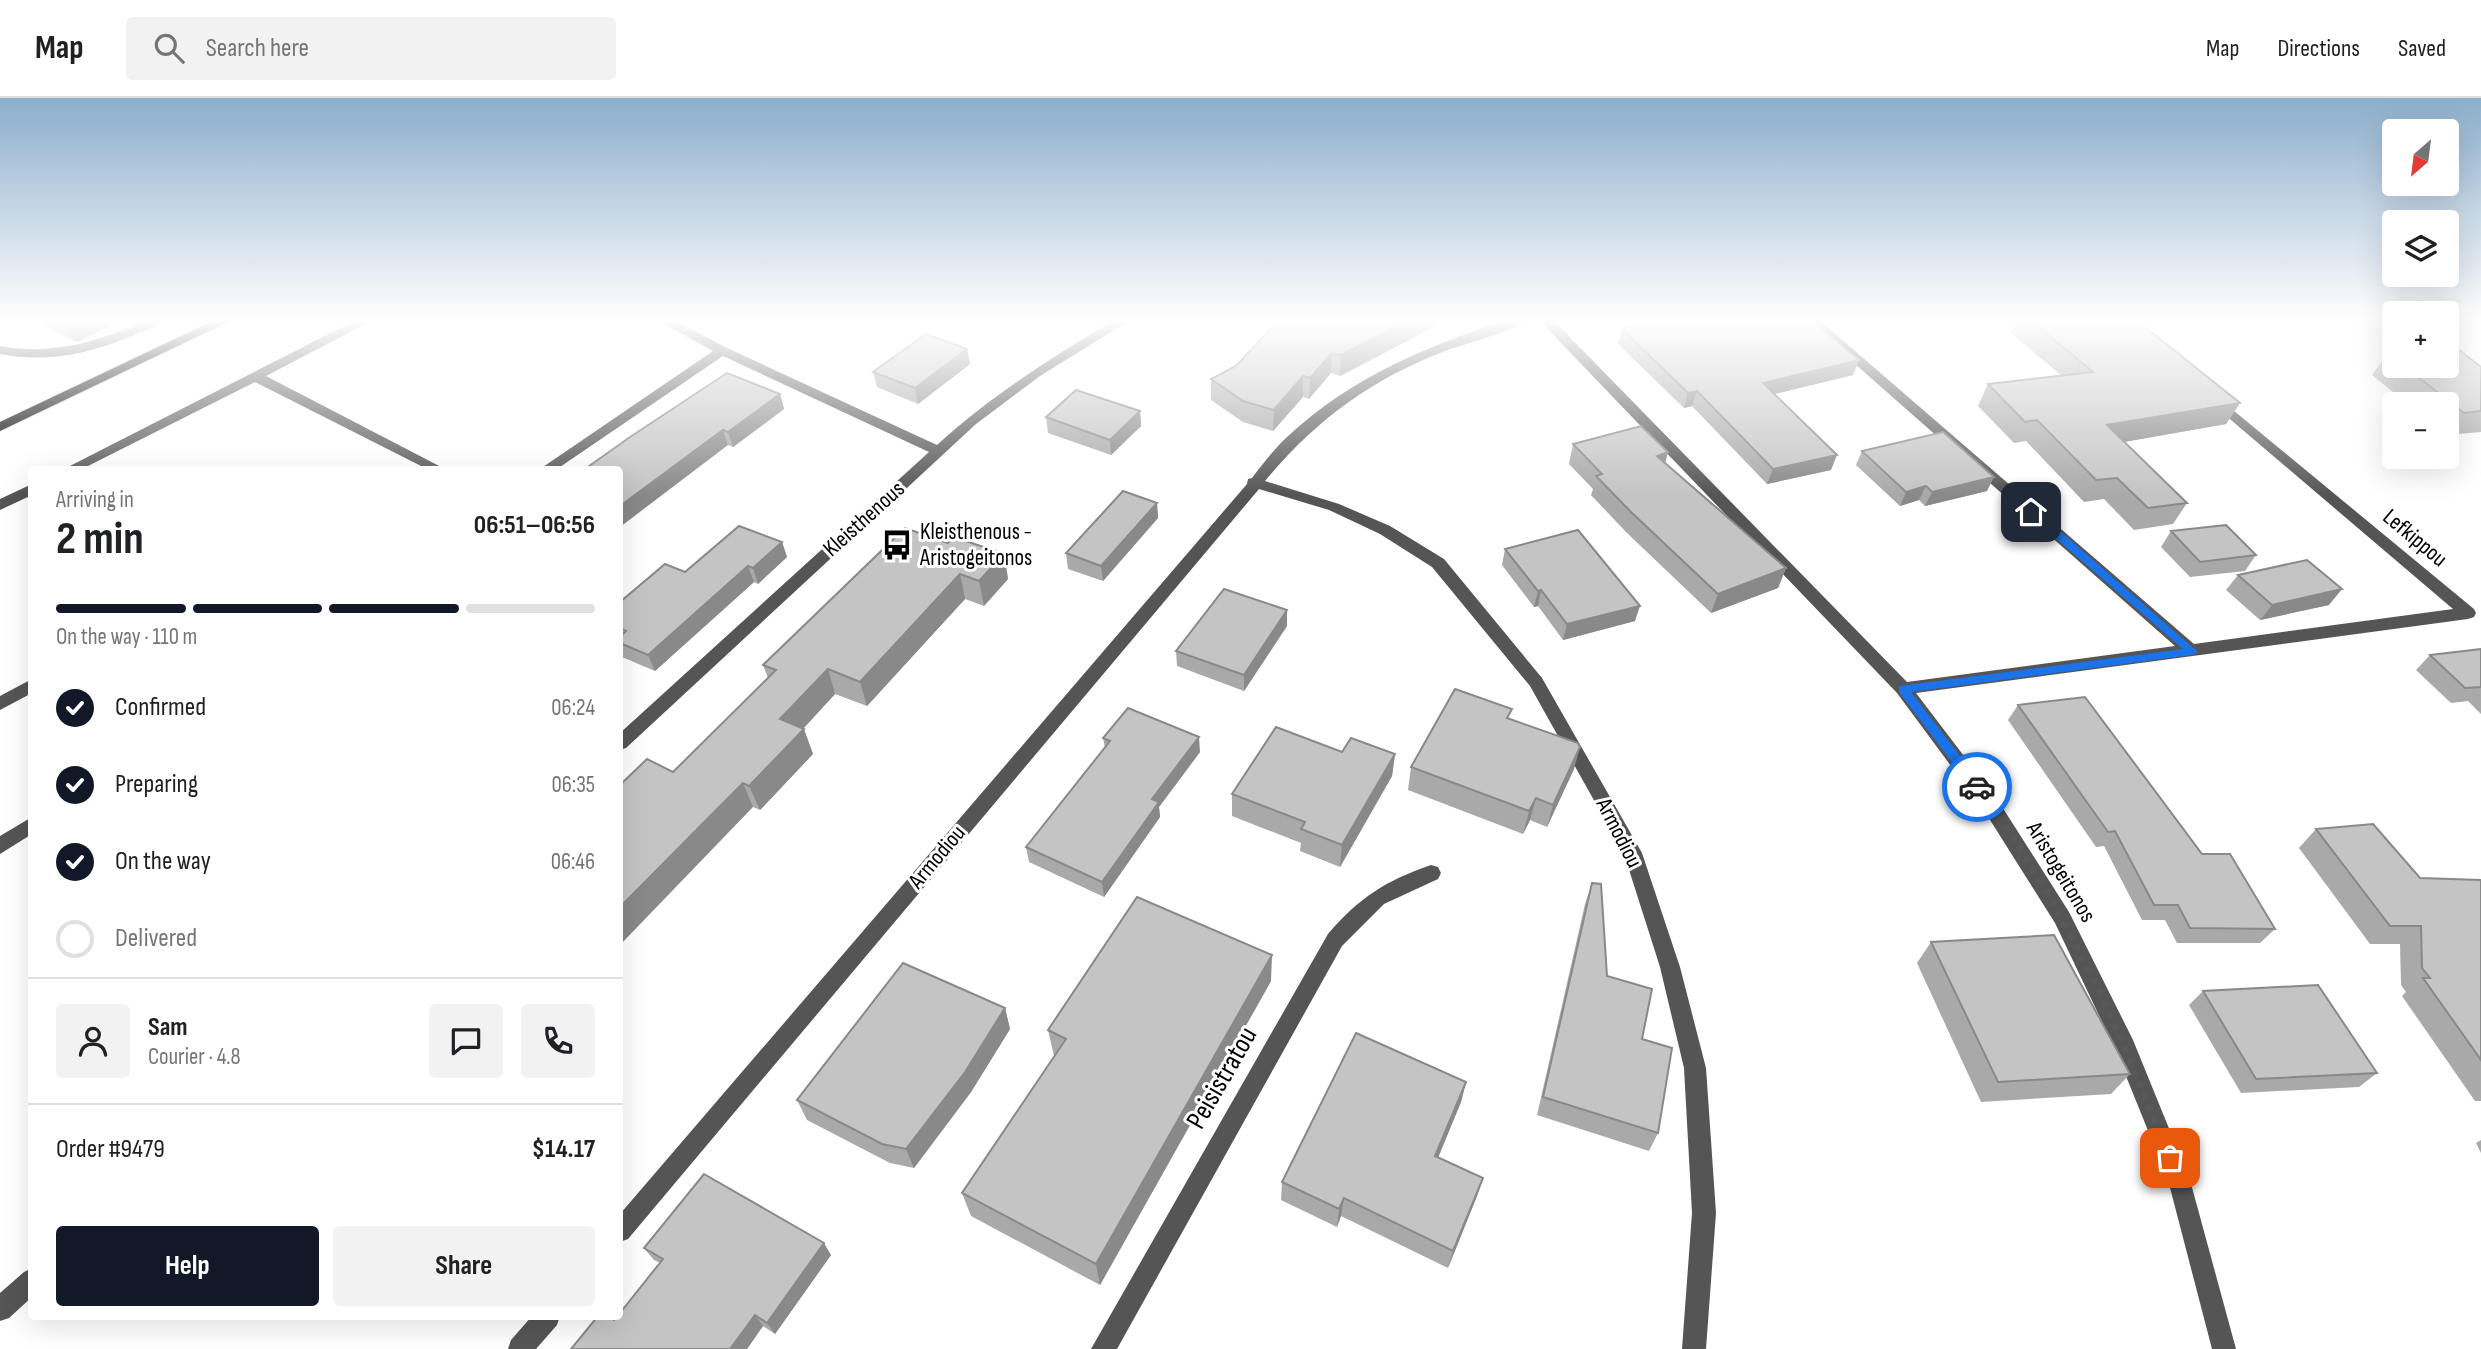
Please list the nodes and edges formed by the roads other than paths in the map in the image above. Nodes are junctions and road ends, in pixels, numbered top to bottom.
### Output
1 (105, 377) edge
2 (252, 377) edge
3 (258, 377) edge
4 (683, 377) edge
5 (779, 377) edge
6 (1029, 377) edge
7 (1378, 377) edge
8 (1601, 377) edge
9 (1877, 377) edge
10 (2204, 390) edge
11 (0, 427) edge
12 (939, 451) junction
13 (77, 466) edge
14 (432, 466) edge
15 (551, 466) edge
16 (1253, 482) junction
17 (28, 491) edge
18 (0, 505) edge
19 (2192, 652) junction
20 (28, 687) edge
21 (1903, 689) junction
22 (0, 704) edge
23 (623, 740) edge
24 (28, 827) edge
25 (0, 846) edge
26 (1431, 873) dead end
27 (623, 1227) edge
28 (28, 1284) edge
29 (0, 1308) edge
30 (545, 1320) edge
31 (520, 1349) edge
32 (1102, 1349) edge
33 (1694, 1349) edge
34 (2224, 1349) edge

1 - 11 main road
2 - 13 street
3 - 14 street
4 - 15 street
5 - 12 street
6 - 12 street, Kleisthenous
7 - 16 street, Armodiou
8 - 21 street, Aristogeitonos
9 - 19 street
10 - 19 street, Lefkippou
12 - 23 street, Kleisthenous
16 - 27 street, Armodiou
16 - 33 street, Armodiou
17 - 18 street
19 - 21 street, Lefkippou
20 - 22 street
21 - 34 street, Aristogeitonos
24 - 25 street
26 - 32 street, Peisistratou
28 - 29 street
30 - 31 street

